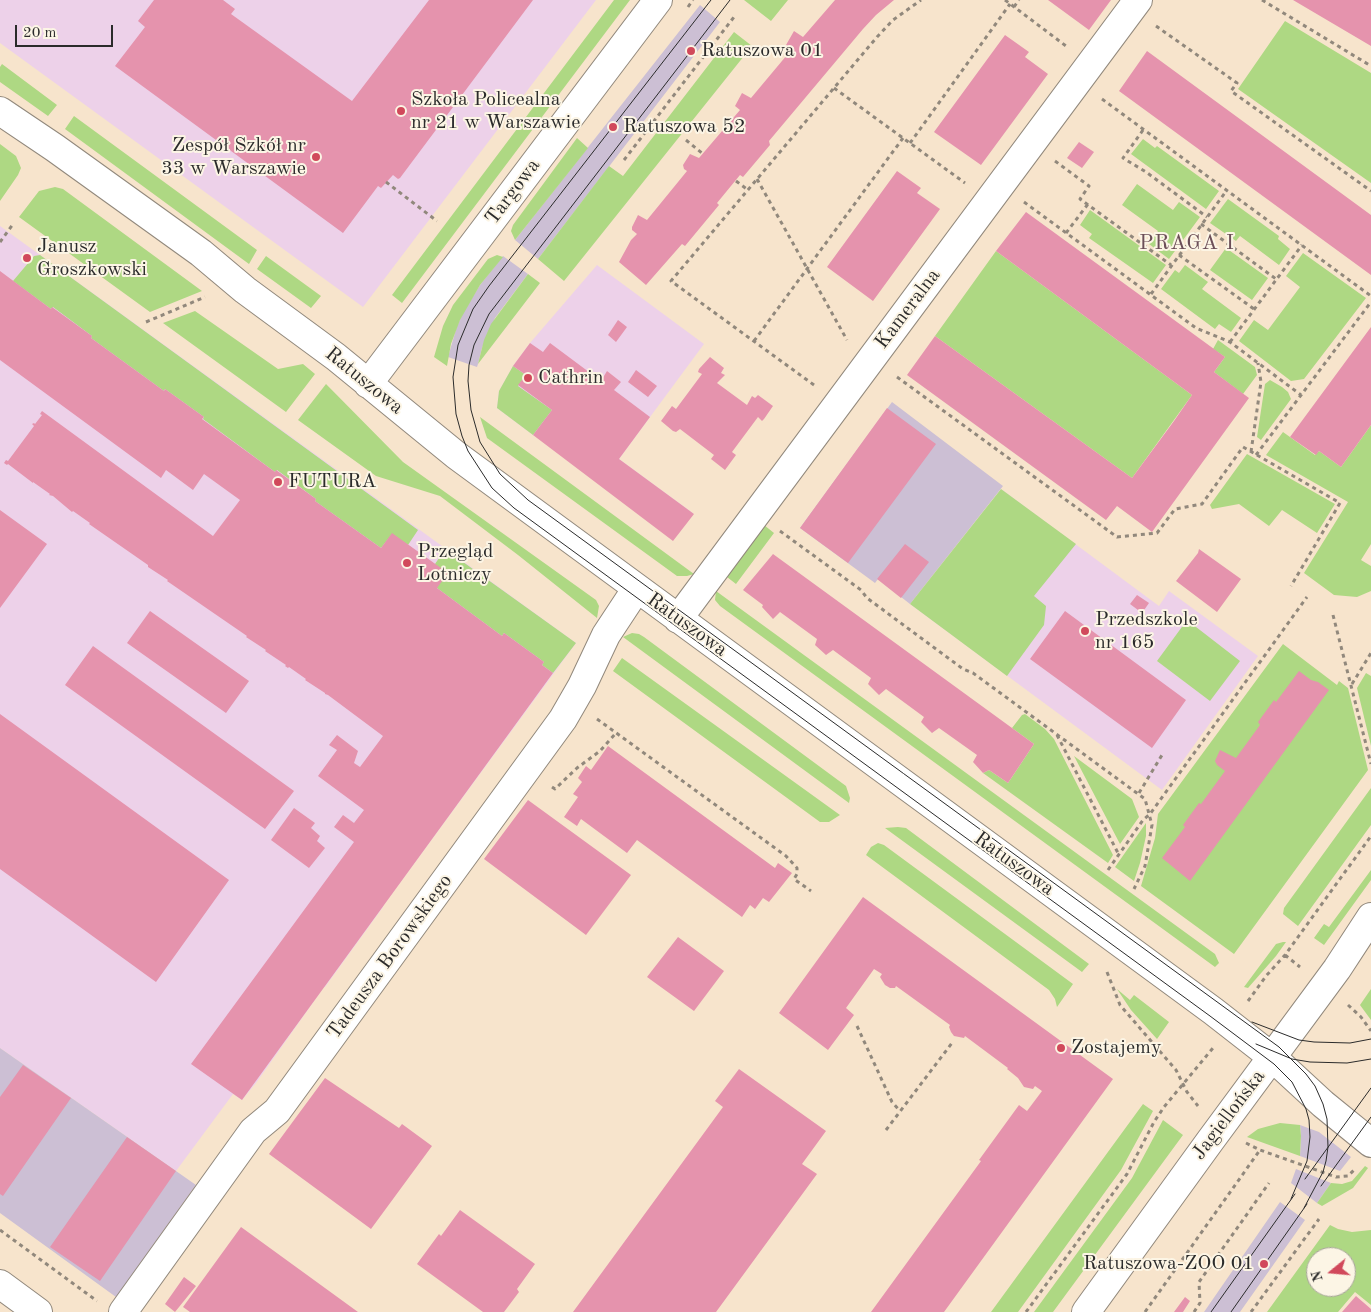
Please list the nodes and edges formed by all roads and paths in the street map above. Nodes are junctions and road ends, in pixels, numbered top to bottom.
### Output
1 (658, 0) edge
2 (921, 0) edge
3 (1005, 0) edge
4 (1019, 0) edge
5 (1262, 0) edge
6 (1010, 4) junction
7 (1014, 7) junction
8 (1143, 10) edge
9 (734, 17) dead end
10 (1067, 46) dead end
11 (1371, 66) edge
12 (834, 88) junction
13 (1101, 98) dead end
14 (0, 111) edge
15 (1144, 130) junction
16 (903, 138) junction
17 (686, 140) dead end
18 (910, 143) junction
19 (703, 154) dead end
20 (624, 160) dead end
21 (1054, 160) dead end
22 (757, 179) junction
23 (736, 181) dead end
24 (386, 182) dead end
25 (966, 184) dead end
26 (748, 190) junction
27 (1227, 190) junction
28 (1371, 191) edge
29 (1023, 201) dead end
30 (1088, 204) junction
31 (1208, 216) junction
32 (437, 222) dead end
33 (13, 224) dead end
34 (1201, 224) junction
35 (1066, 233) junction
36 (0, 242) edge
37 (1302, 245) junction
38 (1179, 255) junction
39 (1171, 266) junction
40 (807, 269) junction
41 (1276, 279) junction
42 (1151, 294) junction
43 (1371, 296) edge
44 (206, 297) dead end
45 (1371, 302) edge
46 (1254, 309) junction
47 (146, 322) dead end
48 (754, 341) junction
49 (1230, 342) junction
50 (851, 347) dead end
51 (1258, 362) junction
52 (894, 375) dead end
53 (368, 384) junction
54 (815, 386) dead end
55 (1301, 395) junction
56 (1251, 452) junction
57 (1256, 455) junction
58 (756, 514) junction
59 (1291, 586) dead end
60 (637, 588) junction
61 (1307, 597) dead end
62 (1333, 615) dead end
63 (678, 619) junction
64 (1371, 653) edge
65 (1370, 659) edge
66 (1352, 685) junction
67 (592, 717) dead end
68 (616, 733) junction
69 (1056, 733) junction
70 (1162, 755) dead end
71 (1371, 764) edge
72 (549, 785) dead end
73 (1139, 793) junction
74 (1150, 814) junction
75 (1371, 836) edge
76 (1118, 855) junction
77 (1108, 870) dead end
78 (1134, 889) dead end
79 (812, 891) dead end
80 (1371, 918) edge
81 (1285, 955) junction
82 (1106, 968) dead end
83 (1306, 971) dead end
84 (1255, 990) dead end
85 (1345, 1002) dead end
86 (857, 1026) dead end
87 (1371, 1031) edge
88 (952, 1043) dead end
89 (1208, 1056) dead end
90 (1272, 1057) junction
91 (1183, 1084) junction
92 (900, 1111) junction
93 (1202, 1112) dead end
94 (886, 1130) dead end
95 (1242, 1140) dead end
96 (1260, 1150) junction
97 (1365, 1153) edge
98 (1269, 1183) dead end
99 (1320, 1219) dead end
100 (0, 1230) edge
101 (0, 1284) edge
102 (111, 1308) edge
103 (38, 1312) edge
104 (1026, 1312) edge
105 (1086, 1312) edge
106 (1146, 1312) edge
107 (1194, 1312) edge
108 (1251, 1312) edge

1 - 53 street, Targowa
2 - 12 path
3 - 6 path
4 - 7 path
5 - 11 path
6 - 7 path
6 - 18 path
7 - 10 path
8 - 28 path
8 - 58 street, Kameralna
9 - 20 path
12 - 16 path
12 - 22 path
13 - 15 path
14 - 53 street, Ratuszowa
15 - 27 path
15 - 31 path
16 - 18 path
16 - 40 path
17 - 19 path
18 - 25 path
21 - 30 path
22 - 26 path
22 - 40 path
23 - 26 path
24 - 32 path
26 - 48 path
27 - 31 path
27 - 37 path
29 - 35 path
30 - 35 path
30 - 39 path
31 - 34 path
33 - 36 path
34 - 38 path
34 - 41 path
35 - 42 path
37 - 41 path
37 - 43 path
38 - 39 path
38 - 46 path
39 - 42 path
40 - 48 path
40 - 50 path
41 - 46 path
42 - 49 path
44 - 47 path
45 - 55 path
46 - 49 path
48 - 54 path
49 - 51 path
51 - 55 path
51 - 56 path
52 - 56 path
53 - 60 street, Ratuszowa
55 - 57 path
56 - 57 path
57 - 59 path
58 - 63 street, Kameralna
58 - 69 path
60 - 63 street, Ratuszowa
60 - 102 street, Tadeusza Borowskiego
61 - 74 path
62 - 66 path
63 - 90 street, Ratuszowa
64 - 65 path
65 - 66 path
66 - 71 path
67 - 68 path
68 - 72 path
68 - 79 path
69 - 73 path
69 - 76 path
70 - 73 path
73 - 74 path
74 - 76 path
74 - 78 path
75 - 81 path
76 - 77 path
80 - 90 street, Jagiellońska
81 - 83 path
81 - 84 path
82 - 91 path
85 - 87 path
86 - 92 path
88 - 92 path
89 - 91 path
90 - 97 street, Ratuszowa
90 - 105 street, Jagiellońska
91 - 93 path
91 - 104 path
92 - 94 path
95 - 96 path
96 - 97 path
96 - 106 path
98 - 107 path
99 - 108 path
100 - 102 path
101 - 103 street

